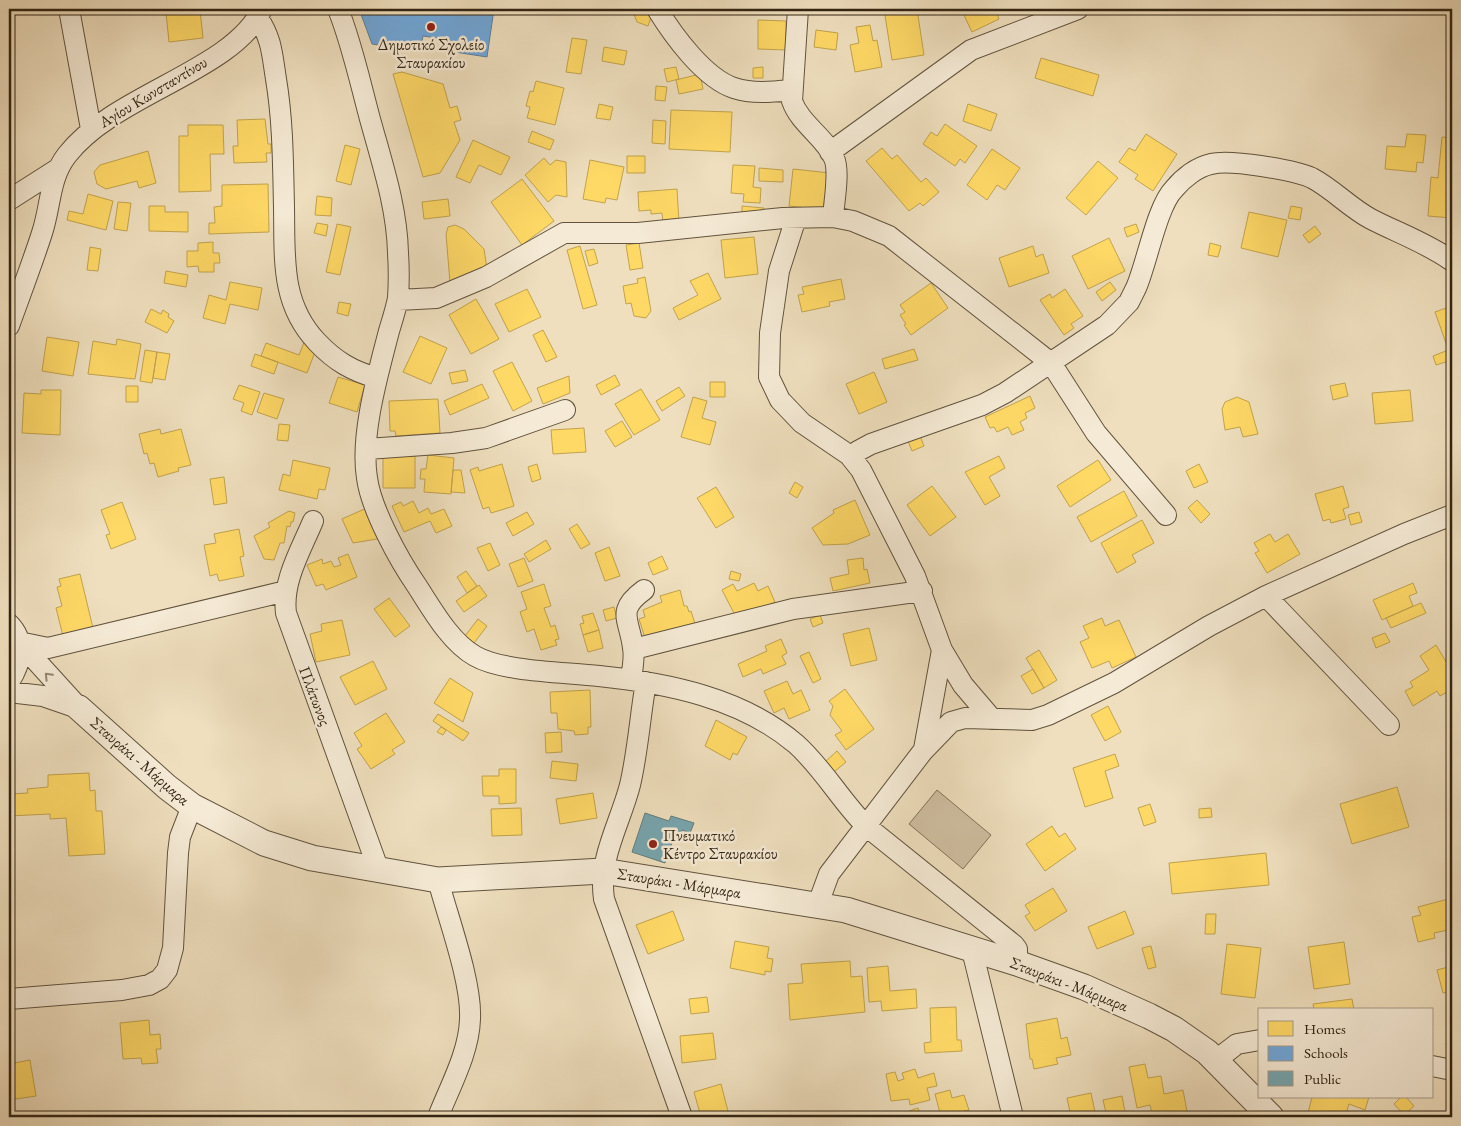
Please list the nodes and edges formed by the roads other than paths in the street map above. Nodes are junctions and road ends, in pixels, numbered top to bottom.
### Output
1 (69, 9) edge
2 (338, 9) edge
3 (658, 9) edge
4 (798, 9) edge
5 (1078, 9) edge
6 (260, 13) edge
7 (791, 90) junction
8 (92, 129) junction
9 (830, 152) junction
10 (56, 170) junction
11 (9, 200) edge
12 (833, 217) junction
13 (796, 218) junction
14 (1452, 261) edge
15 (398, 300) junction
16 (9, 326) edge
17 (1051, 362) junction
18 (377, 378) junction
19 (565, 410) dead end
20 (367, 448) junction
21 (852, 457) junction
22 (1166, 515) dead end
23 (1452, 515) edge
24 (313, 521) dead end
25 (644, 590) dead end
26 (286, 591) junction
27 (922, 591) junction
28 (1266, 596) junction
29 (9, 624) edge
30 (19, 642) junction
31 (634, 649) junction
32 (942, 650) junction
33 (638, 681) junction
34 (9, 682) edge
35 (9, 692) edge
36 (79, 708) junction
37 (992, 719) junction
38 (1389, 725) dead end
39 (923, 751) junction
40 (192, 806) junction
41 (866, 826) junction
42 (379, 871) junction
43 (603, 871) junction
44 (438, 880) junction
45 (818, 904) junction
46 (972, 950) junction
47 (1017, 963) junction
48 (9, 999) edge
49 (1258, 1040) edge
50 (1216, 1060) junction
51 (1434, 1066) edge
52 (1452, 1070) edge
53 (438, 1117) edge
54 (682, 1117) edge
55 (1013, 1117) edge
56 (1270, 1117) edge

1 - 8 street
2 - 15 street
3 - 7 street
4 - 7 street
5 - 9 street
6 - 8 street, Αγίου Κωνσταντίνου
6 - 18 street
7 - 9 street
8 - 10 street, Αγίου Κωνσταντίνου
9 - 12 street
10 - 11 street
10 - 16 street, Αγίου Κωνσταντίνου
12 - 13 street
12 - 17 street
13 - 15 street
13 - 21 street
14 - 17 street
15 - 18 street
17 - 21 street
17 - 22 street
18 - 20 street
19 - 20 street
20 - 33 street
21 - 27 street
23 - 28 street
24 - 26 street, Πλάτωνος
25 - 31 street
26 - 30 street
26 - 42 street, Πλάτωνος
27 - 31 street
27 - 32 street
28 - 37 street
28 - 38 street
29 - 30 street
30 - 34 street
36 -> 30 street
31 - 33 street
32 - 37 street
32 - 39 street
33 - 41 street
33 - 43 street
35 - 36 street
36 - 40 street, Σταυράκι - Μάρμαρα
37 - 39 street
39 - 41 street
40 - 42 street, Σταυράκι - Μάρμαρα
40 - 48 street
41 - 45 street
41 - 47 street
42 - 44 street, Σταυράκι - Μάρμαρα
43 - 44 street, Σταυράκι - Μάρμαρα
43 - 45 street, Σταυράκι - Μάρμαρα
43 - 54 street
44 - 53 street
45 - 46 street, Σταυράκι - Μάρμαρα
46 - 47 street, Σταυράκι - Μάρμαρα
46 - 55 street
47 - 50 street, Σταυράκι - Μάρμαρα
49 - 50 street
50 - 56 street, Σταυράκι - Μάρμαρα
51 - 52 street

